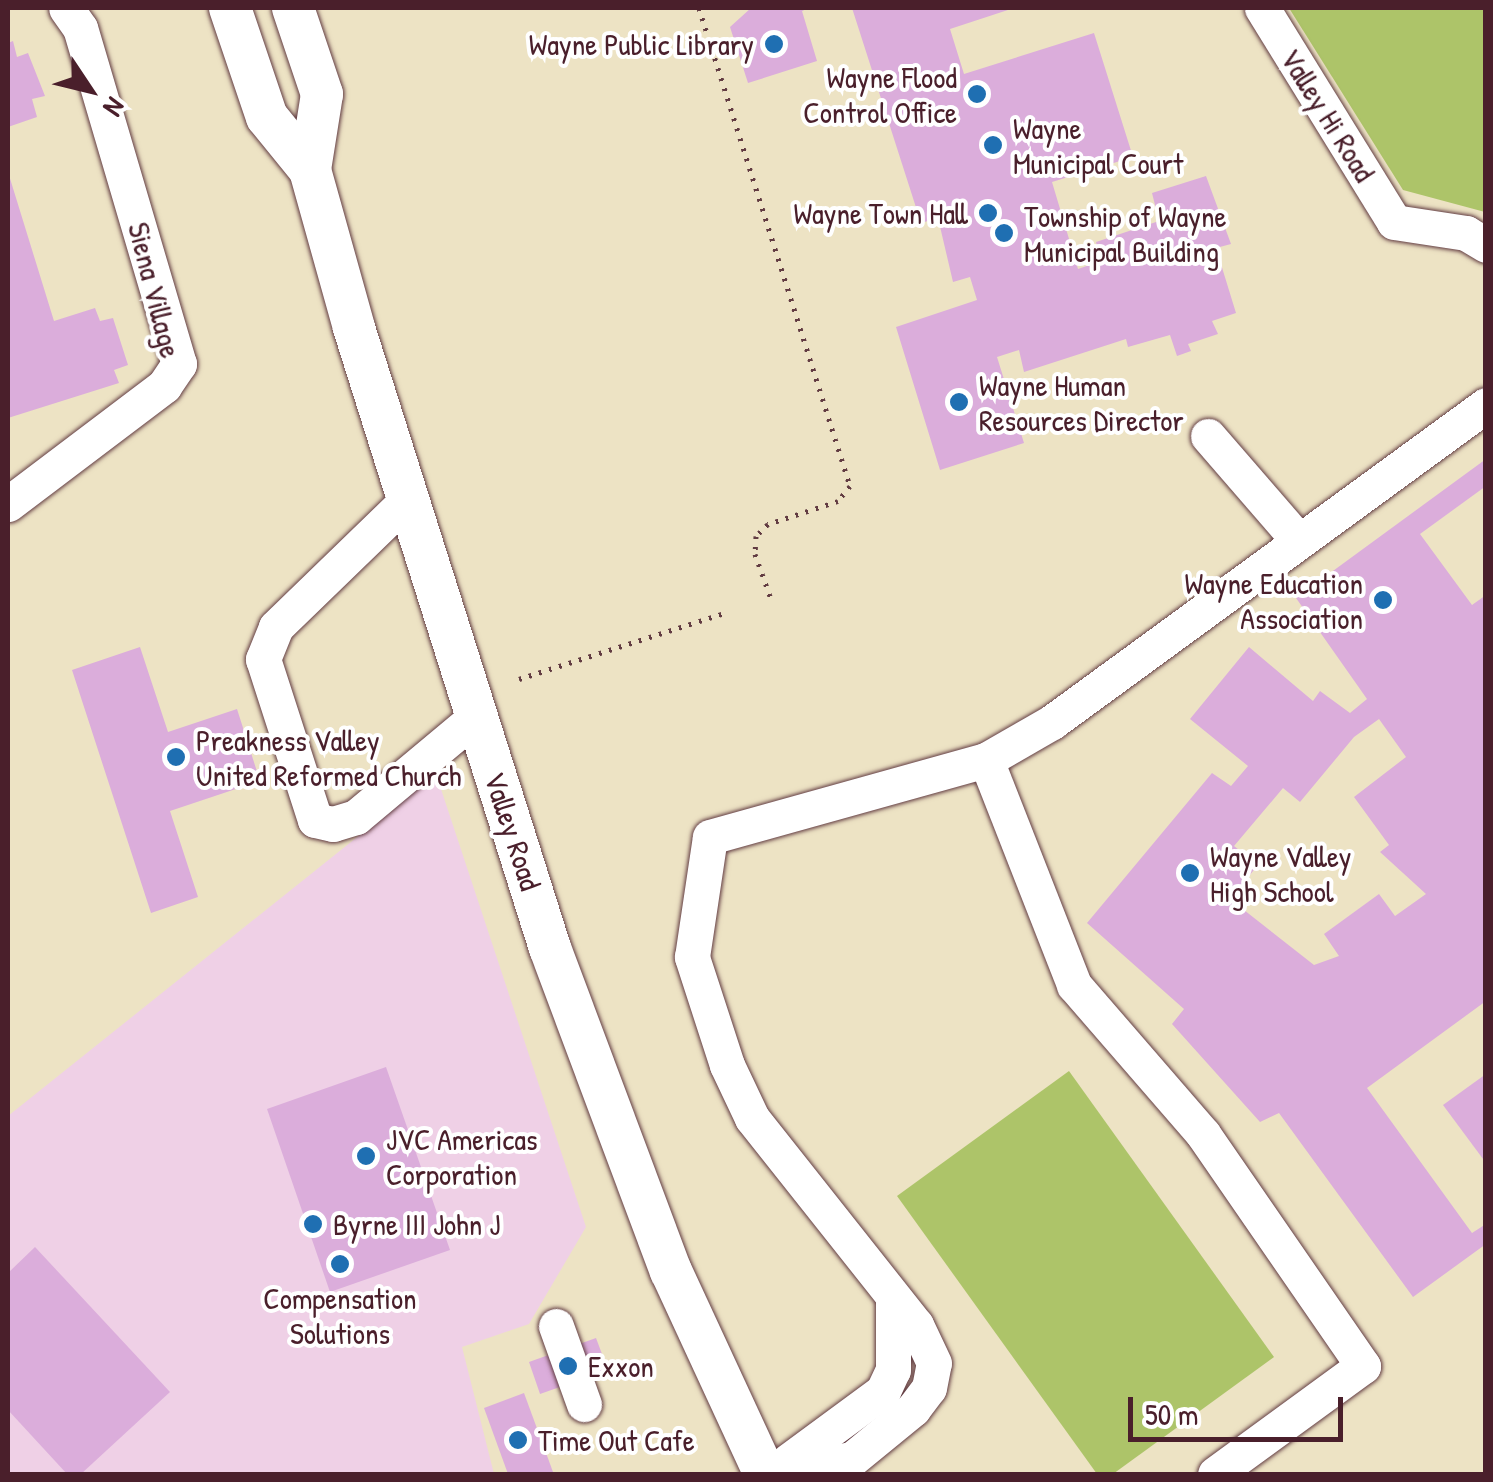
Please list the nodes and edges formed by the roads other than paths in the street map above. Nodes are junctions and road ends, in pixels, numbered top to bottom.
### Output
1 (66, 8) edge
2 (230, 8) edge
3 (293, 8) edge
4 (1262, 8) edge
5 (310, 170) junction
6 (1486, 246) edge
7 (1486, 405) edge
8 (1208, 436) dead end
9 (408, 499) junction
10 (8, 504) edge
11 (1299, 542) junction
12 (477, 716) junction
13 (986, 760) junction
14 (556, 1326) dead end
15 (584, 1404) dead end
16 (766, 1474) edge
17 (1216, 1474) edge

1 - 10 street, Siena Village
2 - 5 main road, Valley Road
3 - 5 main road, Valley Road
4 - 6 street, Valley Hi Road
5 - 9 main road, Valley Road
7 - 11 street
8 - 11 street
9 - 12 main road, Valley Road
9 - 12 street
11 - 13 street
12 - 16 main road, Valley Road
13 - 16 street
13 - 17 street
14 - 15 street

